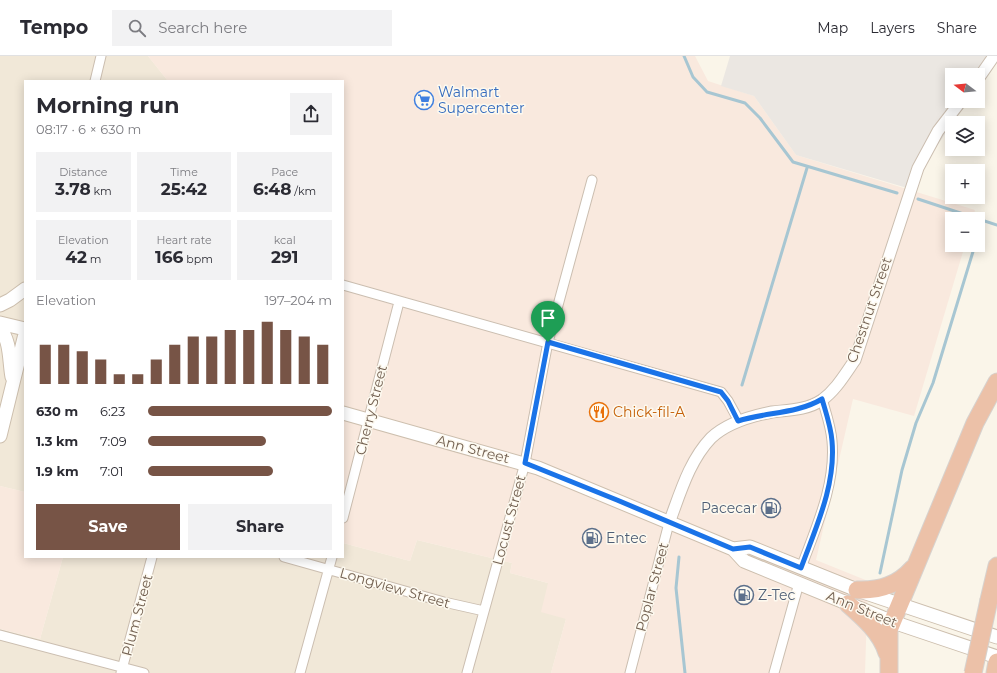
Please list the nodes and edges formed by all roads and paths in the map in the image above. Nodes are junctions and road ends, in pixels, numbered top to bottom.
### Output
1 (101, 56) edge
2 (994, 56) edge
3 (985, 69) edge
4 (95, 80) edge
5 (955, 108) edge
6 (592, 180) dead end
7 (344, 285) edge
8 (24, 290) edge
9 (399, 302) junction
10 (0, 305) edge
11 (0, 323) edge
12 (0, 330) edge
13 (24, 330) edge
14 (24, 338) edge
15 (548, 342) junction
16 (997, 382) edge
17 (13, 385) junction
18 (822, 399) junction
19 (344, 414) edge
20 (369, 421) junction
21 (738, 421) junction
22 (0, 436) edge
23 (525, 463) junction
24 (344, 514) edge
25 (670, 522) junction
26 (733, 549) junction
27 (152, 558) edge
28 (287, 558) edge
29 (332, 558) edge
30 (918, 563) junction
31 (997, 566) edge
32 (801, 568) junction
33 (329, 570) junction
34 (799, 583) junction
35 (853, 597) junction
36 (900, 604) junction
37 (484, 611) junction
38 (893, 622) junction
39 (0, 635) edge
40 (997, 637) edge
41 (997, 656) edge
42 (997, 662) edge
43 (889, 667) edge
44 (122, 670) edge
45 (144, 673) edge
46 (300, 673) edge
47 (467, 673) edge
48 (630, 673) edge
49 (774, 673) edge
50 (973, 673) edge
51 (995, 673) edge

1 - 4 street
2 - 3 street
5 - 18 street, Chestnut Street
6 - 15 street, Locust Street
7 - 9 street
8 - 10 main road
9 - 15 street
9 - 20 street, Cherry Street
11 - 13 main road
12 - 17 main road
14 - 17 main road
15 - 21 street
15 - 23 street, Locust Street
16 - 30 highway
17 - 22 main road
18 - 21 street, Poplar Street
18 - 32 street
19 - 20 main road, Ann Street
20 - 23 main road, Ann Street
20 - 24 street, Cherry Street
21 - 25 street, Poplar Street
23 - 25 main road, Ann Street
23 - 37 street, Locust Street
25 - 26 main road, Ann Street
25 - 48 street, Poplar Street
26 - 32 main road, Ann Street
26 - 34 main road, Ann Street
27 - 44 street, Plum Street
28 - 33 street, Longview Street
29 - 33 street
30 - 35 highway
30 - 36 highway
31 - 50 highway, bridge
32 - 35 main road, Ann Street
33 - 37 street, Longview Street
33 - 46 street
34 - 35 main road, Ann Street
34 - 49 street
35 - 36 main road, Ann Street
35 - 38 main road, Ann Street
35 - 43 highway
36 - 38 highway
36 - 40 main road, Ann Street
37 - 47 street, Locust Street
38 - 41 main road, Ann Street
38 - 43 highway
39 - 44 street
42 - 51 highway
44 - 45 street

